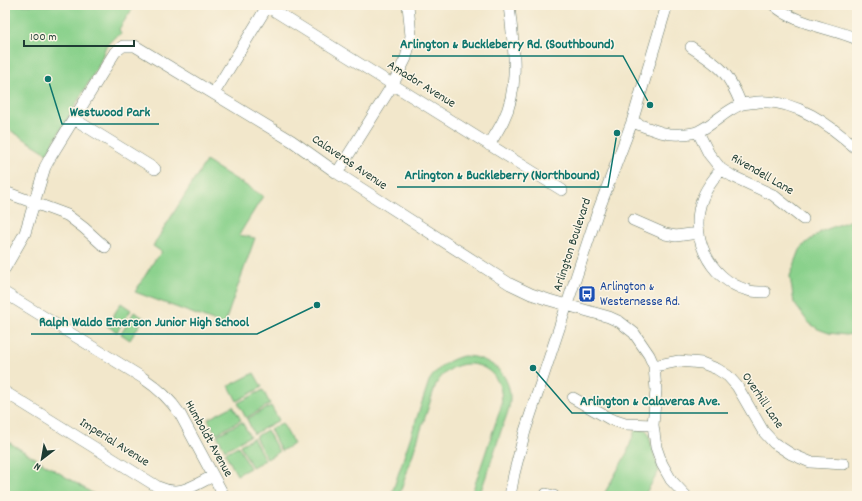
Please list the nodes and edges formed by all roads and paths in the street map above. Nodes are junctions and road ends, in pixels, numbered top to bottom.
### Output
1 (267, 5) edge
2 (408, 5) edge
3 (509, 5) edge
4 (667, 5) edge
5 (774, 5) edge
6 (857, 39) edge
7 (691, 47) dead end
8 (393, 84) junction
9 (214, 93) junction
10 (741, 104) junction
11 (74, 119) junction
12 (632, 122) junction
13 (698, 132) junction
14 (489, 145) junction
15 (857, 149) edge
16 (155, 168) dead end
17 (721, 169) junction
18 (337, 173) junction
19 (562, 190) dead end
20 (5, 192) edge
21 (34, 203) junction
22 (803, 219) dead end
23 (633, 220) dead end
24 (698, 233) junction
25 (105, 247) dead end
26 (5, 268) edge
27 (765, 292) dead end
28 (5, 293) edge
29 (568, 305) junction
30 (654, 366) junction
31 (5, 392) edge
32 (572, 398) dead end
33 (653, 425) junction
34 (844, 464) dead end
35 (213, 476) junction
36 (224, 496) edge
37 (510, 496) edge
38 (686, 496) edge

1 - 8 street, Amador Avenue
1 - 9 street
2 - 8 street
3 - 14 street
4 - 12 street, Arlington Boulevard
5 - 6 street
7 - 10 street
8 - 14 street, Amador Avenue
8 - 18 street
9 - 11 street, Calaveras Avenue
9 - 18 street, Calaveras Avenue
10 - 13 street
10 - 15 street
11 - 16 street
11 - 21 street
12 - 13 street
12 - 29 street, Arlington Boulevard
13 - 17 street, Rivendell Lane
14 - 19 street, Amador Avenue
17 - 22 street, Rivendell Lane
17 - 24 street
18 - 29 street, Calaveras Avenue
20 - 21 street
21 - 25 street
21 - 26 street
23 - 24 street
24 - 27 street
28 - 35 street, Humboldt Avenue
29 - 30 street, Calaveras Avenue
29 - 37 street, Arlington Boulevard
30 - 33 street
30 - 34 street, Overhill Lane
31 - 35 street, Imperial Avenue
32 - 33 street
33 - 38 street
35 - 36 street, Humboldt Avenue

